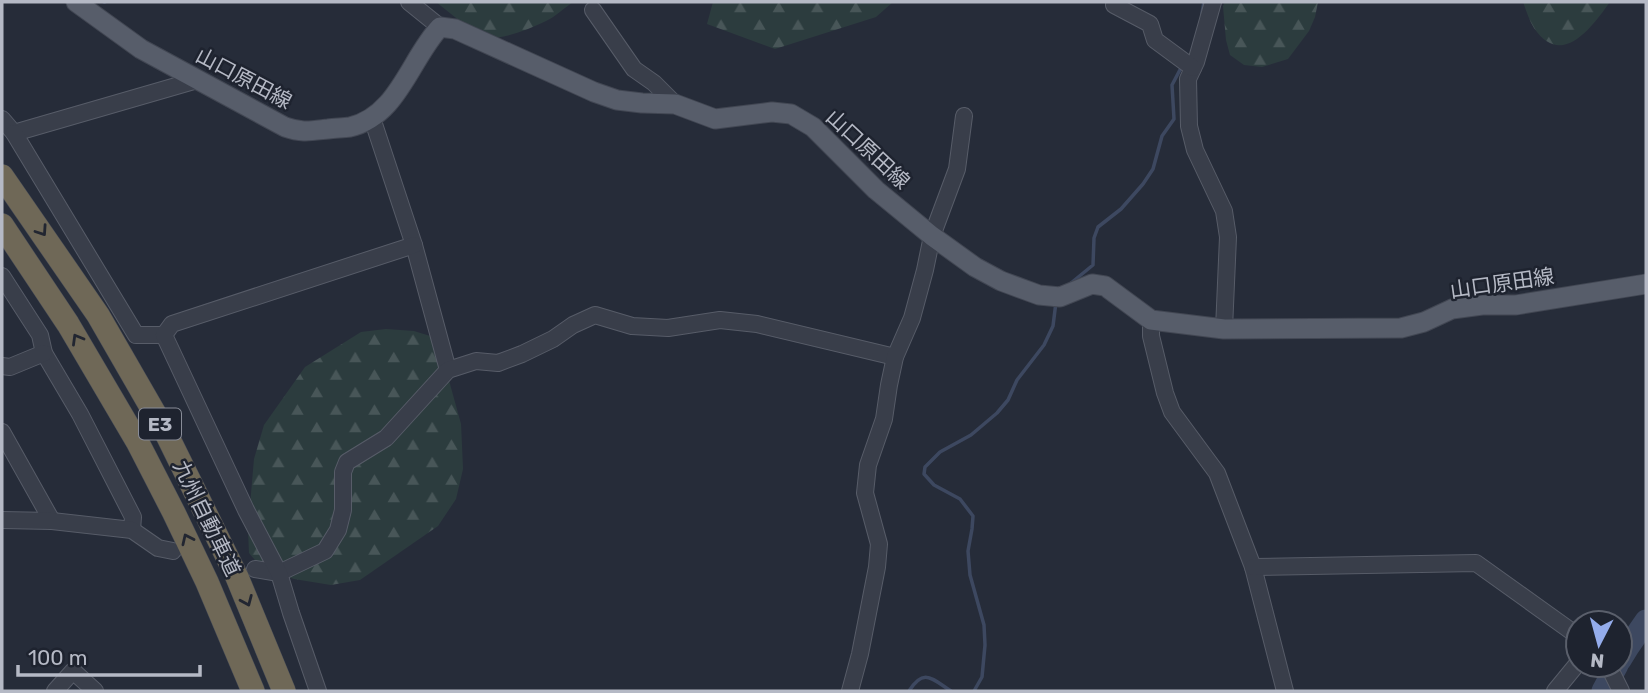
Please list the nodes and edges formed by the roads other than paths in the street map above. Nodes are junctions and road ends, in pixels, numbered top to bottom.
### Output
1 (76, 2) edge
2 (410, 2) edge
3 (1212, 2) edge
4 (1114, 5) dead end
5 (593, 10) dead end
6 (440, 27) junction
7 (1193, 68) junction
8 (197, 80) junction
9 (675, 104) junction
10 (964, 116) dead end
11 (372, 118) junction
12 (2, 119) edge
13 (14, 133) junction
14 (2, 176) edge
15 (2, 225) edge
16 (932, 236) junction
17 (414, 245) junction
18 (2, 276) edge
19 (1646, 284) edge
20 (1151, 320) junction
21 (1224, 329) junction
22 (164, 335) junction
23 (44, 353) junction
24 (895, 357) junction
25 (2, 366) edge
26 (448, 370) junction
27 (2, 432) edge
28 (2, 520) edge
29 (52, 521) junction
30 (132, 530) junction
31 (173, 551) dead end
32 (1253, 567) junction
33 (255, 569) dead end
34 (279, 573) junction
35 (1564, 626) edge
36 (55, 691) edge
37 (95, 691) edge
38 (253, 691) edge
39 (284, 691) edge
40 (318, 691) edge
41 (850, 691) edge
42 (1285, 691) edge

1 - 8 main road, 山口原田線
2 - 6 street
3 - 7 street
4 - 7 street
5 - 9 street
6 - 9 main road, 山口原田線
6 - 11 main road, 山口原田線
7 - 21 street
8 - 11 main road, 山口原田線
8 - 13 street
9 - 16 main road, 山口原田線
10 - 16 street
11 - 17 street
12 - 13 street
13 - 22 street
14 -> 39 highway, 九州自動車道 / E3
38 -> 15 highway, 九州自動車道 / E3
16 - 20 main road, 山口原田線
16 - 24 street
17 - 22 street
17 - 26 street
18 - 23 street
19 - 21 main road, 山口原田線
20 - 21 main road, 山口原田線
20 - 32 street
22 - 34 street
23 - 25 street
23 - 30 street
24 - 26 street
24 - 41 street
26 - 34 street
27 - 29 street
28 - 29 street
29 - 30 street
30 - 31 street
32 - 35 street
32 - 42 street
33 - 34 street
34 - 40 street
36 - 37 street

